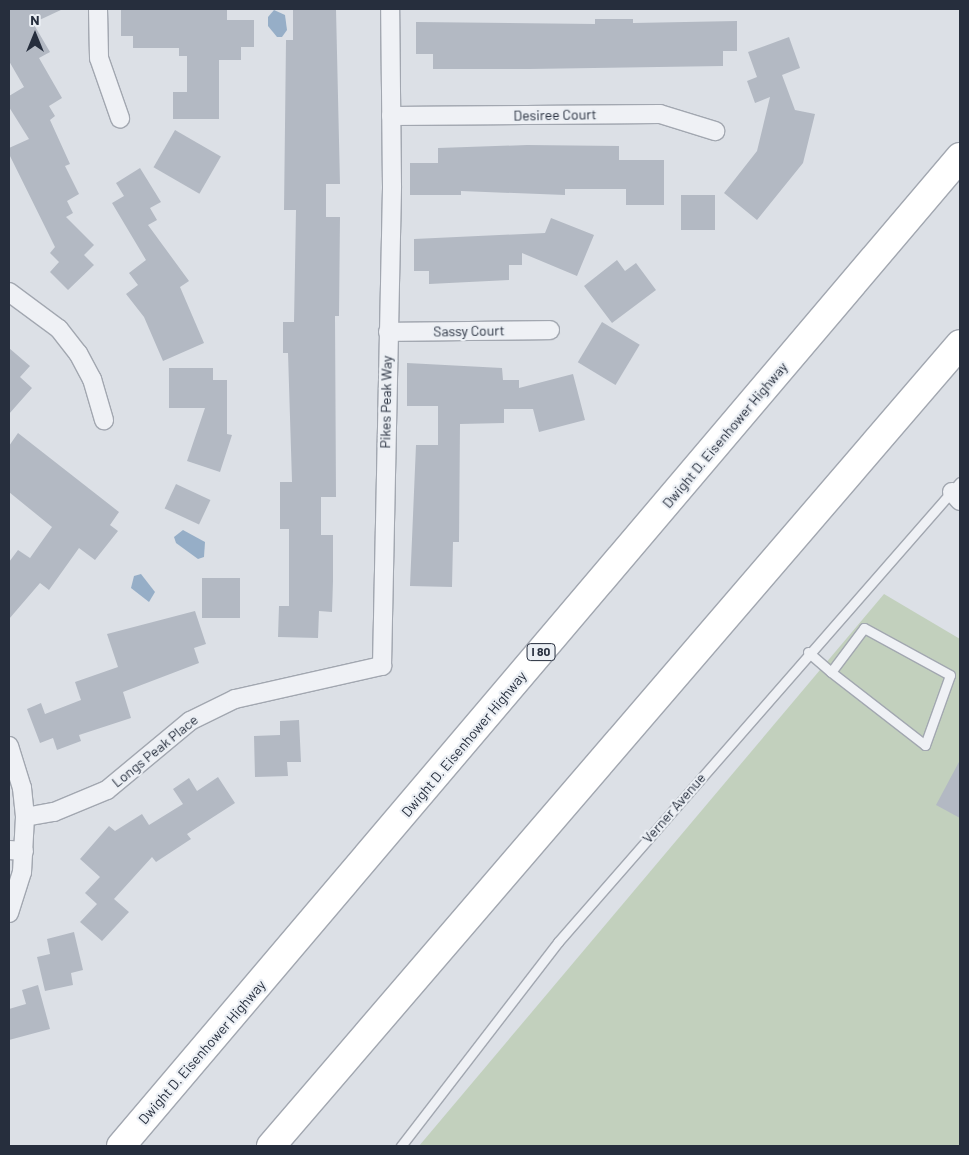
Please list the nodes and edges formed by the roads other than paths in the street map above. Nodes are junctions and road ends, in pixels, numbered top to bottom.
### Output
1 (98, 9) edge
2 (390, 9) edge
3 (391, 116) junction
4 (120, 118) dead end
5 (715, 132) dead end
6 (960, 157) edge
7 (9, 292) edge
8 (550, 330) dead end
9 (388, 332) junction
10 (960, 344) edge
11 (104, 420) dead end
12 (957, 492) edge
13 (808, 652) junction
14 (831, 672) junction
15 (256, 694) joint
16 (9, 746) edge
17 (25, 817) junction
18 (17, 850) edge
19 (9, 913) edge
20 (121, 1146) edge
21 (271, 1146) edge
22 (400, 1146) edge

1 - 4 street
2 - 3 street, Pikes Peak Way
3 - 5 street, Desiree Court
3 - 9 street, Pikes Peak Way
6 - 20 highway, Dwight D. Eisenhower Highway / I 80
7 - 11 street
8 - 9 street, Sassy Court
9 - 15 street, Pikes Peak Way
10 - 21 highway
12 - 13 lane, Verner Avenue
13 - 14 lane
13 - 22 lane, Verner Avenue
14 - 14 lane
15 - 17 street, Longs Peak Place
16 - 17 street
17 - 18 street
18 - 19 street

